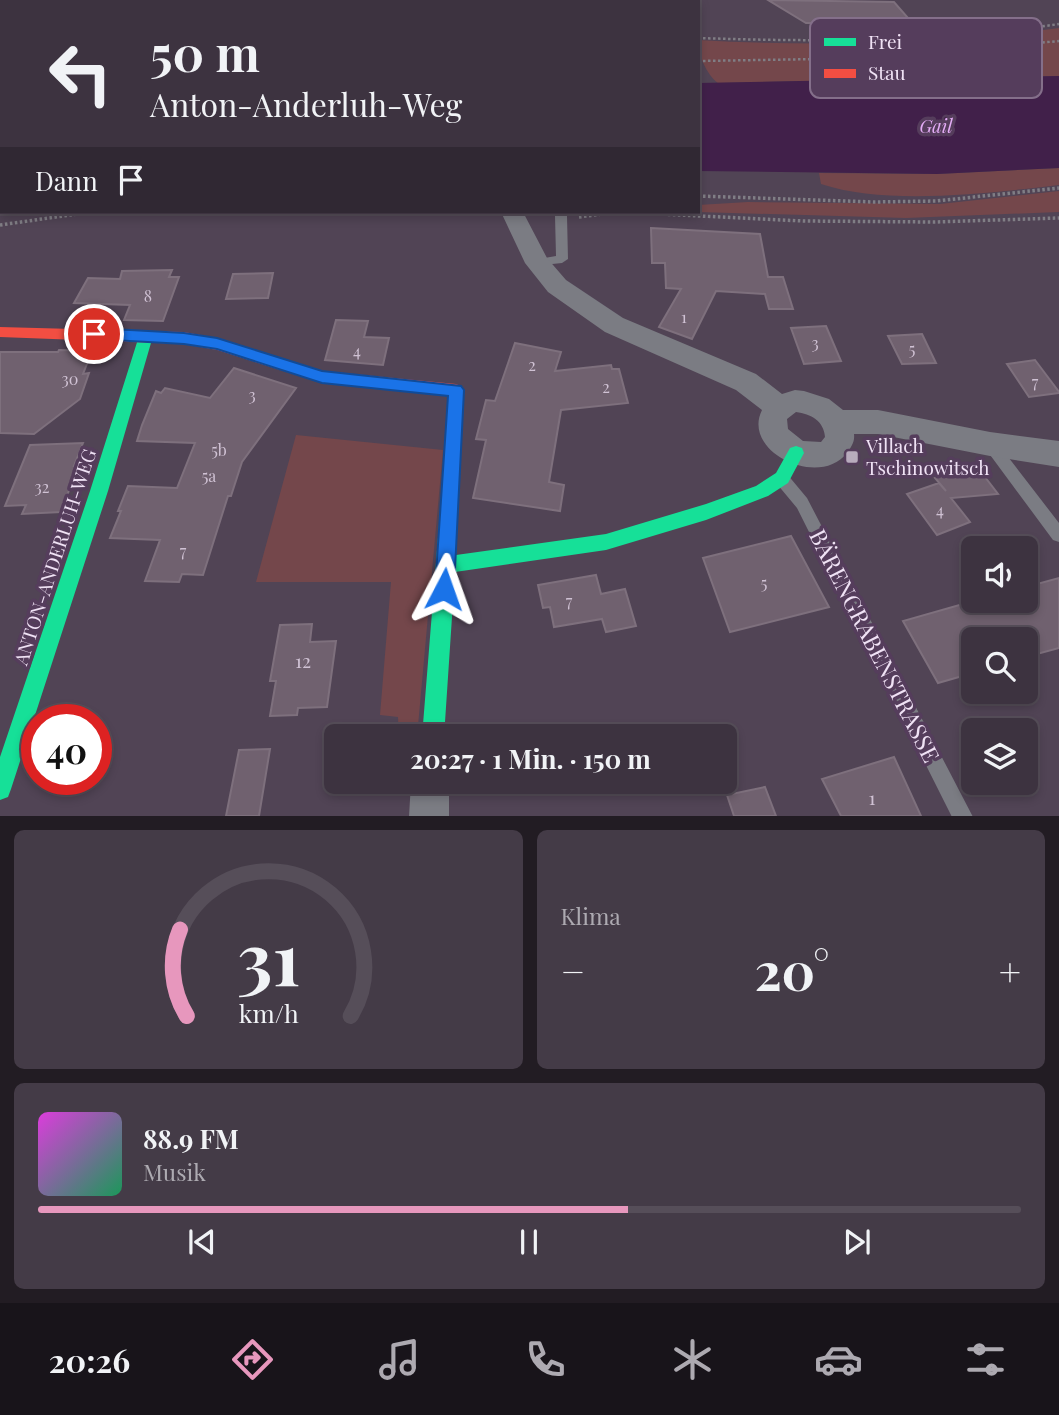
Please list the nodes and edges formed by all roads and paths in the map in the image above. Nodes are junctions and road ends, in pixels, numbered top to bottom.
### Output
1 (700, 38) edge
2 (810, 41) edge
3 (810, 59) edge
4 (700, 61) edge
5 (1059, 188) edge
6 (700, 196) edge
7 (77, 214) edge
8 (513, 214) edge
9 (608, 214) edge
10 (664, 214) edge
11 (561, 216) joint
12 (1059, 218) edge
13 (0, 225) edge
14 (537, 263) junction
15 (0, 332) edge
16 (146, 337) junction
17 (779, 407) junction
18 (836, 422) junction
19 (990, 444) junction
20 (796, 453) junction
21 (1059, 454) edge
22 (782, 478) junction
23 (1059, 535) edge
24 (446, 565) junction
25 (434, 724) edge
26 (0, 789) edge
27 (430, 794) edge
28 (429, 816) edge
29 (961, 816) edge

1 - 2 path
3 - 4 path
5 - 6 path
7 - 13 path
8 - 14 street
9 - 11 path
10 - 12 path
11 - 14 lane
14 - 17 street
15 - 16 street
16 - 24 street
16 - 26 street, ANTON-ANDERLUH-WEG
17 - 18 street
17 - 20 street
18 - 19 street
18 - 20 street
19 - 21 street
19 - 23 lane
20 - 22 street
22 - 24 street
22 - 29 lane, BÄRENGRABENSTRASSE
24 - 25 street
27 - 28 street

